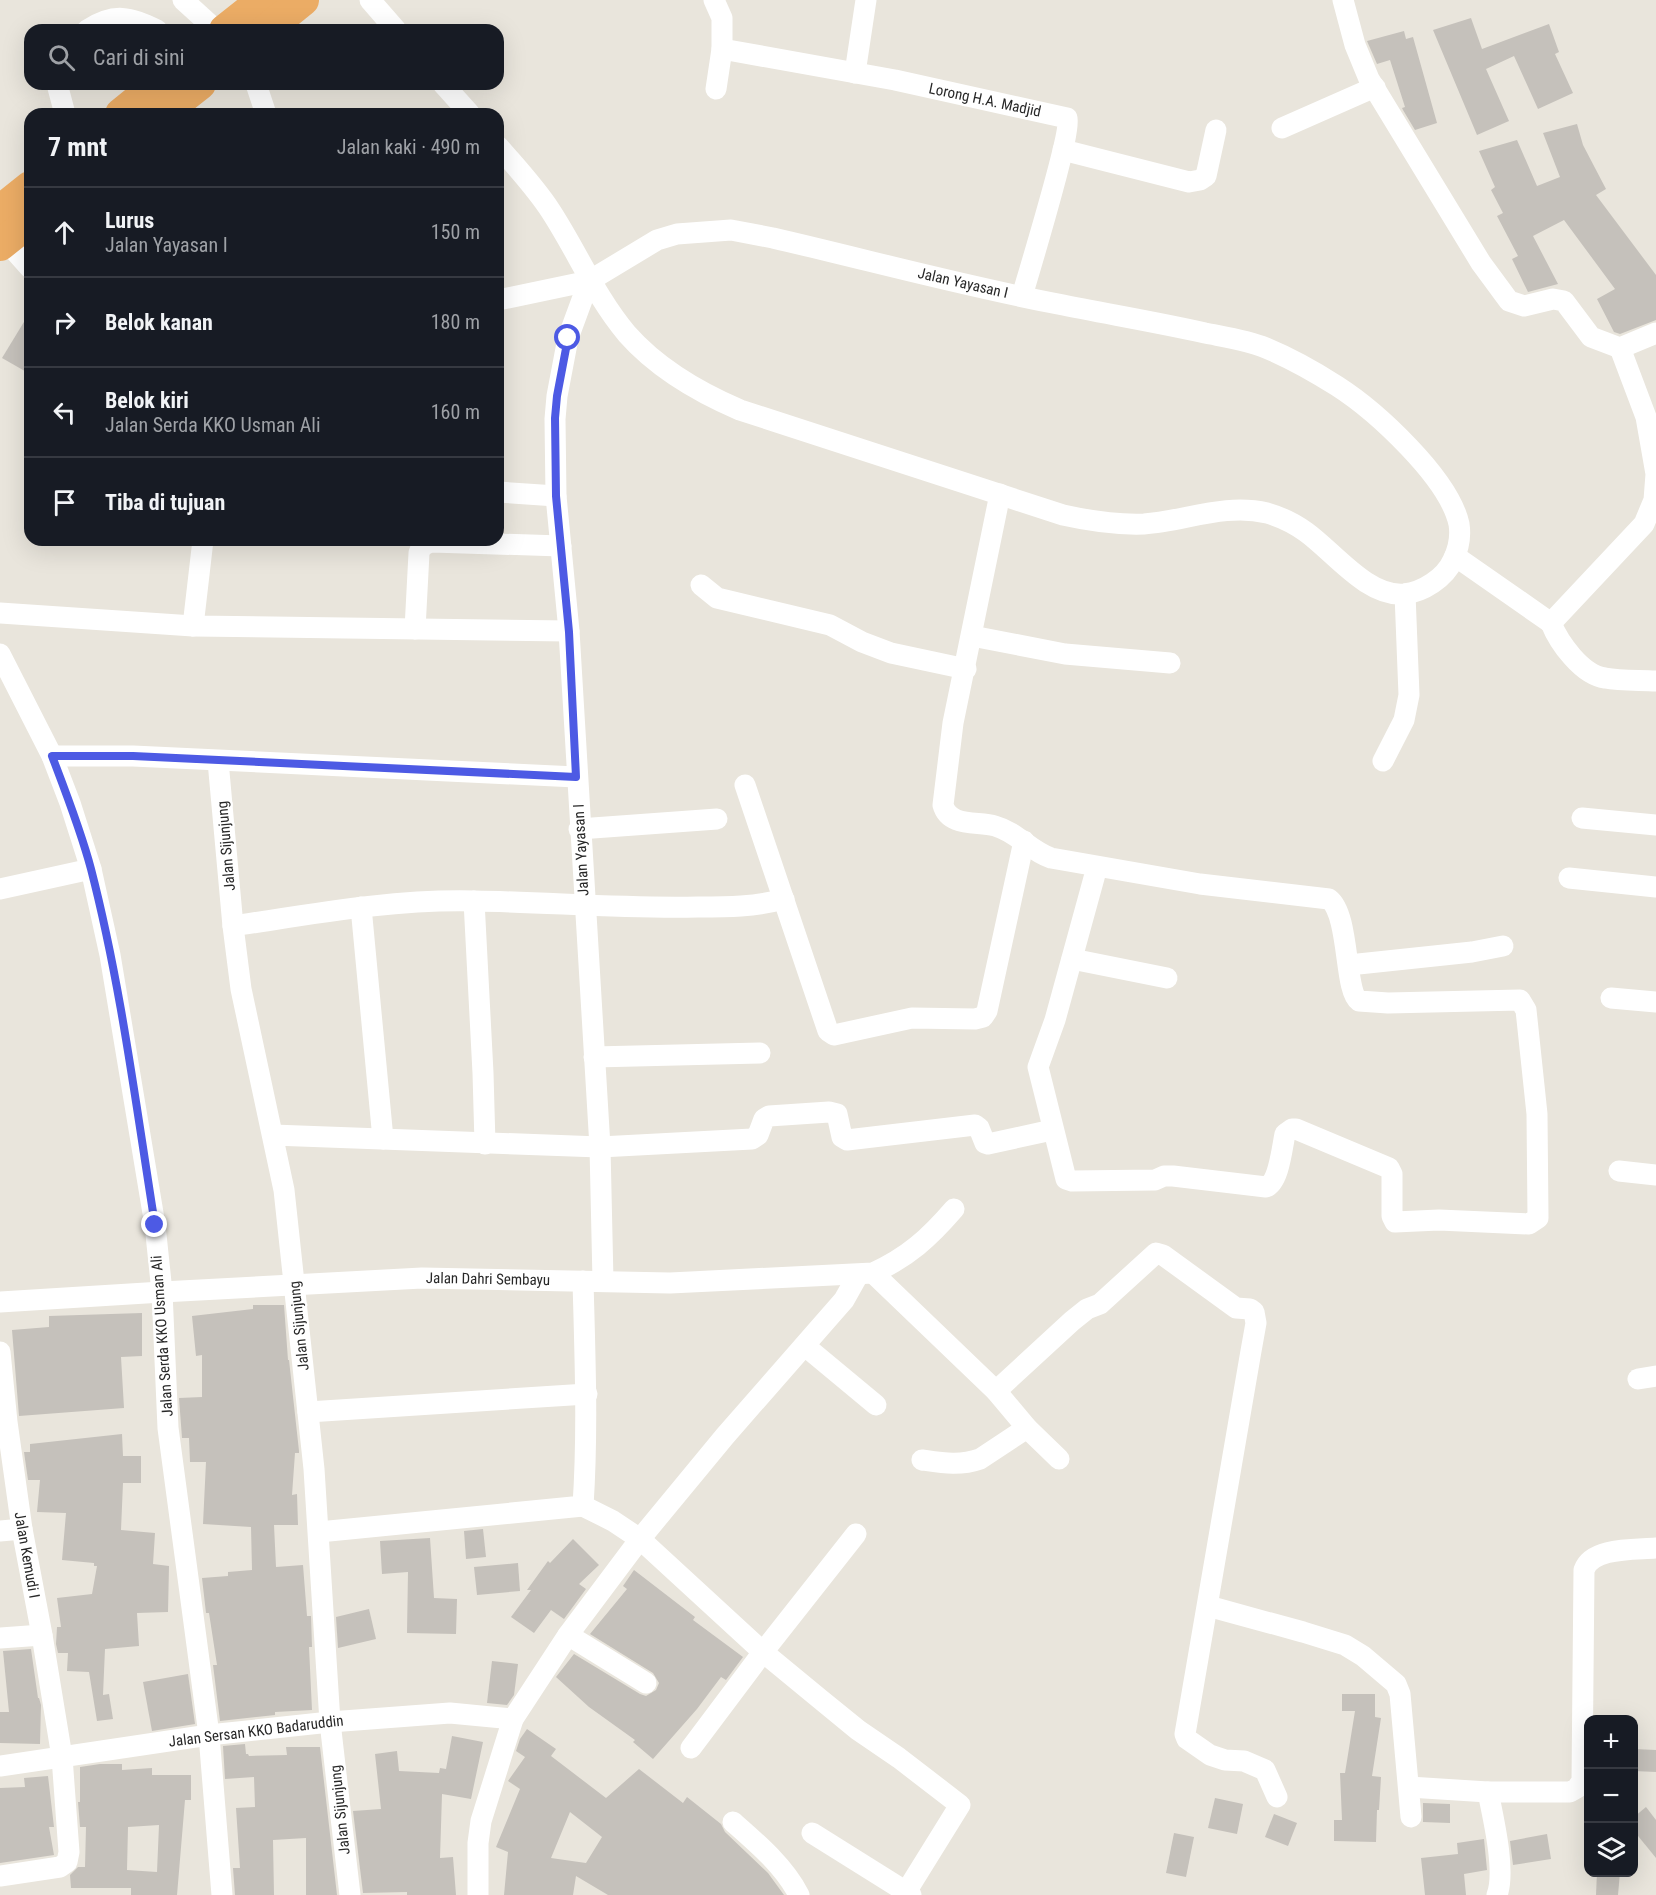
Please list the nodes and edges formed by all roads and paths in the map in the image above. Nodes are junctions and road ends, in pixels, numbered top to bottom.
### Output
1 (183, 0) edge
2 (263, 0) edge
3 (303, 0) edge
4 (370, 0) edge
5 (714, 0) edge
6 (866, 0) edge
7 (1344, 0) edge
8 (98, 24) edge
9 (144, 24) edge
10 (209, 24) edge
11 (233, 24) edge
12 (273, 24) edge
13 (391, 24) edge
14 (722, 49) junction
15 (855, 73) junction
16 (1375, 87) junction
17 (716, 89) dead end
18 (59, 90) edge
19 (151, 90) edge
20 (192, 90) edge
21 (258, 90) edge
22 (448, 90) edge
23 (63, 108) edge
24 (128, 108) edge
25 (170, 108) edge
26 (265, 108) edge
27 (465, 108) edge
28 (1282, 128) dead end
29 (1216, 130) dead end
30 (1063, 150) junction
31 (504, 153) edge
32 (24, 197) edge
33 (24, 223) edge
34 (2, 232) edge
35 (24, 260) edge
36 (589, 281) junction
37 (1023, 296) junction
38 (504, 299) edge
39 (1656, 333) edge
40 (1620, 348) junction
41 (504, 492) edge
42 (1000, 494) junction
43 (556, 496) junction
44 (504, 544) edge
45 (202, 546) edge
46 (422, 546) edge
47 (561, 546) junction
48 (1455, 556) junction
49 (701, 585) dead end
50 (1405, 594) junction
51 (0, 613) edge
52 (1548, 621) junction
53 (194, 626) junction
54 (416, 629) junction
55 (569, 632) junction
56 (972, 636) junction
57 (1, 659) edge
58 (1170, 663) dead end
59 (966, 669) junction
60 (1656, 681) edge
61 (52, 756) junction
62 (218, 760) junction
63 (1383, 760) dead end
64 (576, 777) junction
65 (746, 785) dead end
66 (1582, 818) dead end
67 (717, 819) dead end
68 (1656, 825) edge
69 (579, 829) junction
70 (1024, 841) junction
71 (1097, 867) junction
72 (91, 869) junction
73 (1569, 878) dead end
74 (1656, 887) edge
75 (0, 889) edge
76 (784, 899) junction
77 (474, 901) junction
78 (584, 906) junction
79 (362, 907) junction
80 (233, 926) junction
81 (1503, 946) dead end
82 (1072, 959) junction
83 (1349, 965) junction
84 (1167, 978) dead end
85 (1611, 998) dead end
86 (1656, 1002) edge
87 (760, 1053) dead end
88 (594, 1057) junction
89 (1052, 1130) junction
90 (273, 1135) junction
91 (383, 1139) junction
92 (485, 1144) junction
93 (600, 1148) junction
94 (1619, 1171) dead end
95 (1656, 1175) edge
96 (954, 1209) dead end
97 (866, 1274) junction
98 (593, 1281) junction
99 (294, 1285) junction
100 (162, 1292) junction
101 (0, 1302) edge
102 (806, 1346) junction
103 (0, 1352) edge
104 (996, 1392) junction
105 (587, 1394) junction
106 (876, 1405) dead end
107 (308, 1412) junction
108 (3, 1422) edge
109 (1027, 1428) junction
110 (1059, 1459) dead end
111 (922, 1460) dead end
112 (583, 1506) junction
113 (22, 1529) junction
114 (0, 1531) edge
115 (319, 1532) junction
116 (856, 1534) dead end
117 (640, 1539) junction
118 (1656, 1548) edge
119 (1208, 1606) junction
120 (42, 1635) junction
121 (568, 1635) junction
122 (0, 1638) edge
123 (763, 1652) junction
124 (646, 1683) dead end
125 (513, 1719) junction
126 (330, 1722) junction
127 (209, 1735) junction
128 (691, 1748) dead end
129 (62, 1757) junction
130 (0, 1767) edge
131 (1409, 1787) junction
132 (1488, 1791) junction
133 (1277, 1797) dead end
134 (1412, 1817) dead end
135 (733, 1822) dead end
136 (812, 1833) dead end
137 (1499, 1870) junction
138 (0, 1876) edge
139 (908, 1893) edge
140 (222, 1895) edge
141 (350, 1895) edge
142 (478, 1895) edge
143 (799, 1895) edge
144 (1497, 1895) edge
145 (1514, 1895) edge

1 - 10 street
2 - 11 highway
3 - 12 highway
4 - 13 street
5 - 14 street
6 - 15 street
7 - 16 street
8 - 9 street
14 - 15 street, Lorong H.A. Madjid
14 - 17 street
15 - 30 street, Lorong H.A. Madjid
16 - 28 street
16 - 40 street
18 - 23 street
19 - 24 highway
20 - 25 highway
21 - 26 street
22 - 27 street
29 - 30 street
30 - 37 street, Lorong H.A. Madjid
31 - 36 street
32 - 34 highway
33 - 34 highway
34 - 35 street
36 - 37 street, Jalan Yayasan I
36 - 38 street
36 - 42 street
36 - 43 street, Jalan Yayasan I
37 - 48 street, Jalan Yayasan I
39 - 40 street
40 - 52 street
41 - 43 street
42 - 50 street
42 - 56 street
43 - 47 street, Jalan Yayasan I
44 - 47 street
45 - 53 street
46 - 54 street
47 - 55 street, Jalan Yayasan I
48 - 50 street
48 - 52 street
49 - 59 street
50 - 63 street
51 - 53 street
52 - 60 street
53 - 54 street
54 - 55 street
55 - 64 street, Jalan Yayasan I
56 - 58 street
56 - 59 street
57 - 61 street, Jalan Serda KKO Usman Ali
59 - 70 street
61 - 62 street
61 - 72 street, Jalan Serda KKO Usman Ali
62 - 64 street
62 - 80 street, Jalan Sijunjung
64 - 69 street, Jalan Yayasan I
65 - 76 street
66 - 68 street
67 - 69 street
69 - 78 street, Jalan Yayasan I
70 - 71 street
70 - 76 street
71 - 82 street
71 - 83 street
72 - 75 street
72 - 100 street, Jalan Serda KKO Usman Ali
73 - 74 street
76 - 78 street
77 - 78 street
77 - 79 street
77 - 92 street
78 - 88 street, Jalan Yayasan I
79 - 80 street
79 - 91 street
80 - 90 street, Jalan Sijunjung
81 - 83 street
82 - 84 street
82 - 89 street
83 - 89 street
85 - 86 street
87 - 88 street
88 - 93 street, Jalan Yayasan I
89 - 93 street
90 - 91 street
90 - 99 street, Jalan Sijunjung
91 - 92 street
92 - 93 street
93 - 98 street, Jalan Yayasan I
94 - 95 street
96 - 97 street, Jalan Dahri Sembayu
97 - 98 street, Jalan Dahri Sembayu
97 - 102 street
97 - 104 street
98 - 99 street, Jalan Dahri Sembayu
98 - 105 street, Jalan Yayasan I
99 - 100 street, Jalan Dahri Sembayu
99 - 107 street, Jalan Sijunjung
100 - 101 street, Jalan Dahri Sembayu
100 - 127 street, Jalan Serda KKO Usman Ali
102 - 106 street
102 - 117 street
103 - 108 street, Jalan Kemudi I
104 - 109 street
104 - 119 street
105 - 107 street
105 - 112 street, Jalan Yayasan I
107 - 115 street, Jalan Sijunjung
108 - 113 street, Jalan Kemudi I
109 - 110 street
109 - 111 street
112 - 115 street
112 - 117 street
113 - 114 street
113 - 120 street, Jalan Kemudi I
115 - 126 street, Jalan Sijunjung
116 - 123 street
117 - 121 street
117 - 123 street
118 - 132 street
119 - 131 street
119 - 133 street
120 - 122 street
120 - 129 street, Jalan Kemudi I
121 - 124 street
121 - 125 street
123 - 128 street
123 - 139 street
125 - 126 street, Jalan Sersan KKO Badaruddin
125 - 142 street
126 - 127 street, Jalan Sersan KKO Badaruddin
126 - 141 street, Jalan Sijunjung
127 - 129 street, Jalan Sersan KKO Badaruddin
127 - 140 street, Jalan Serda KKO Usman Ali
129 - 130 street, Jalan Sersan KKO Badaruddin
129 - 138 street, Jalan Kemudi I
131 - 132 street
131 - 134 street
132 - 137 street
135 - 143 street
136 - 139 street
137 - 144 street
137 - 145 street

